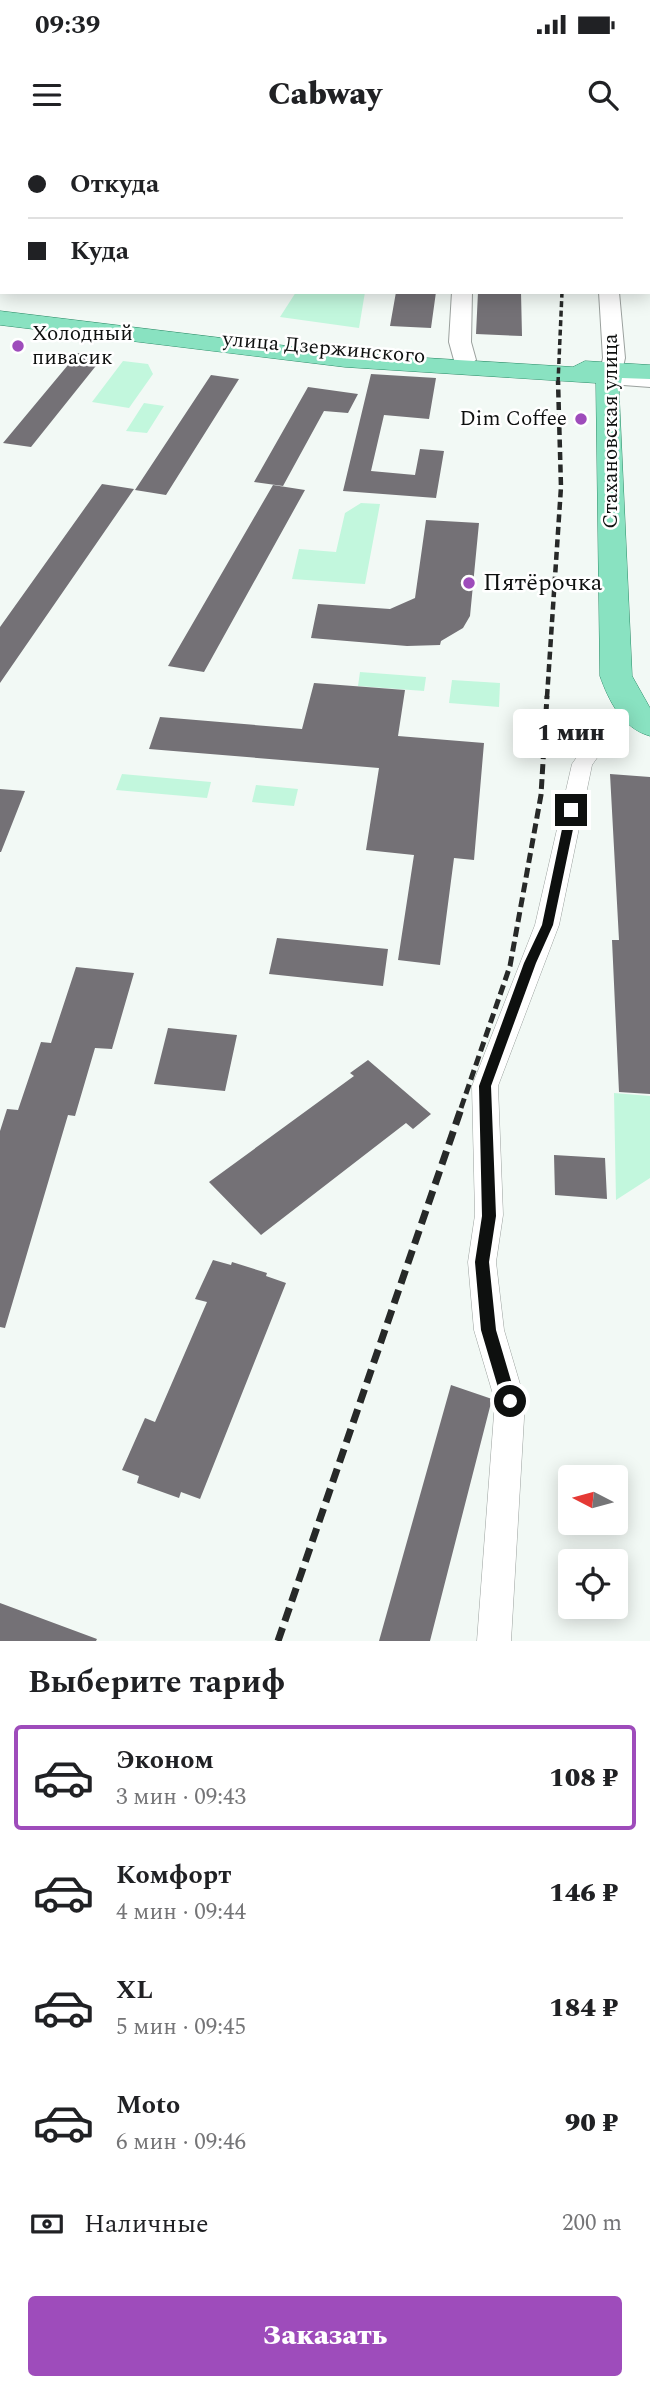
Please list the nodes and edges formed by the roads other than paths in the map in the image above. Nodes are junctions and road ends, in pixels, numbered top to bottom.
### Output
1 (462, 294) edge
2 (609, 294) edge
3 (0, 310) edge
4 (0, 318) edge
5 (465, 360) junction
6 (650, 372) edge
7 (611, 373) junction
8 (650, 380) edge
9 (641, 718) edge
10 (494, 1641) edge

1 - 5 street
2 - 7 street, Стахановская улица
3 - 5 main road, улица Дзержинского
4 - 7 main road, улица Дзержинского
5 - 7 main road, улица Дзержинского
6 - 7 main road, улица Дзержинского
7 - 8 street, улица Дзержинского
7 - 9 main road, Стахановская улица
9 - 10 street

